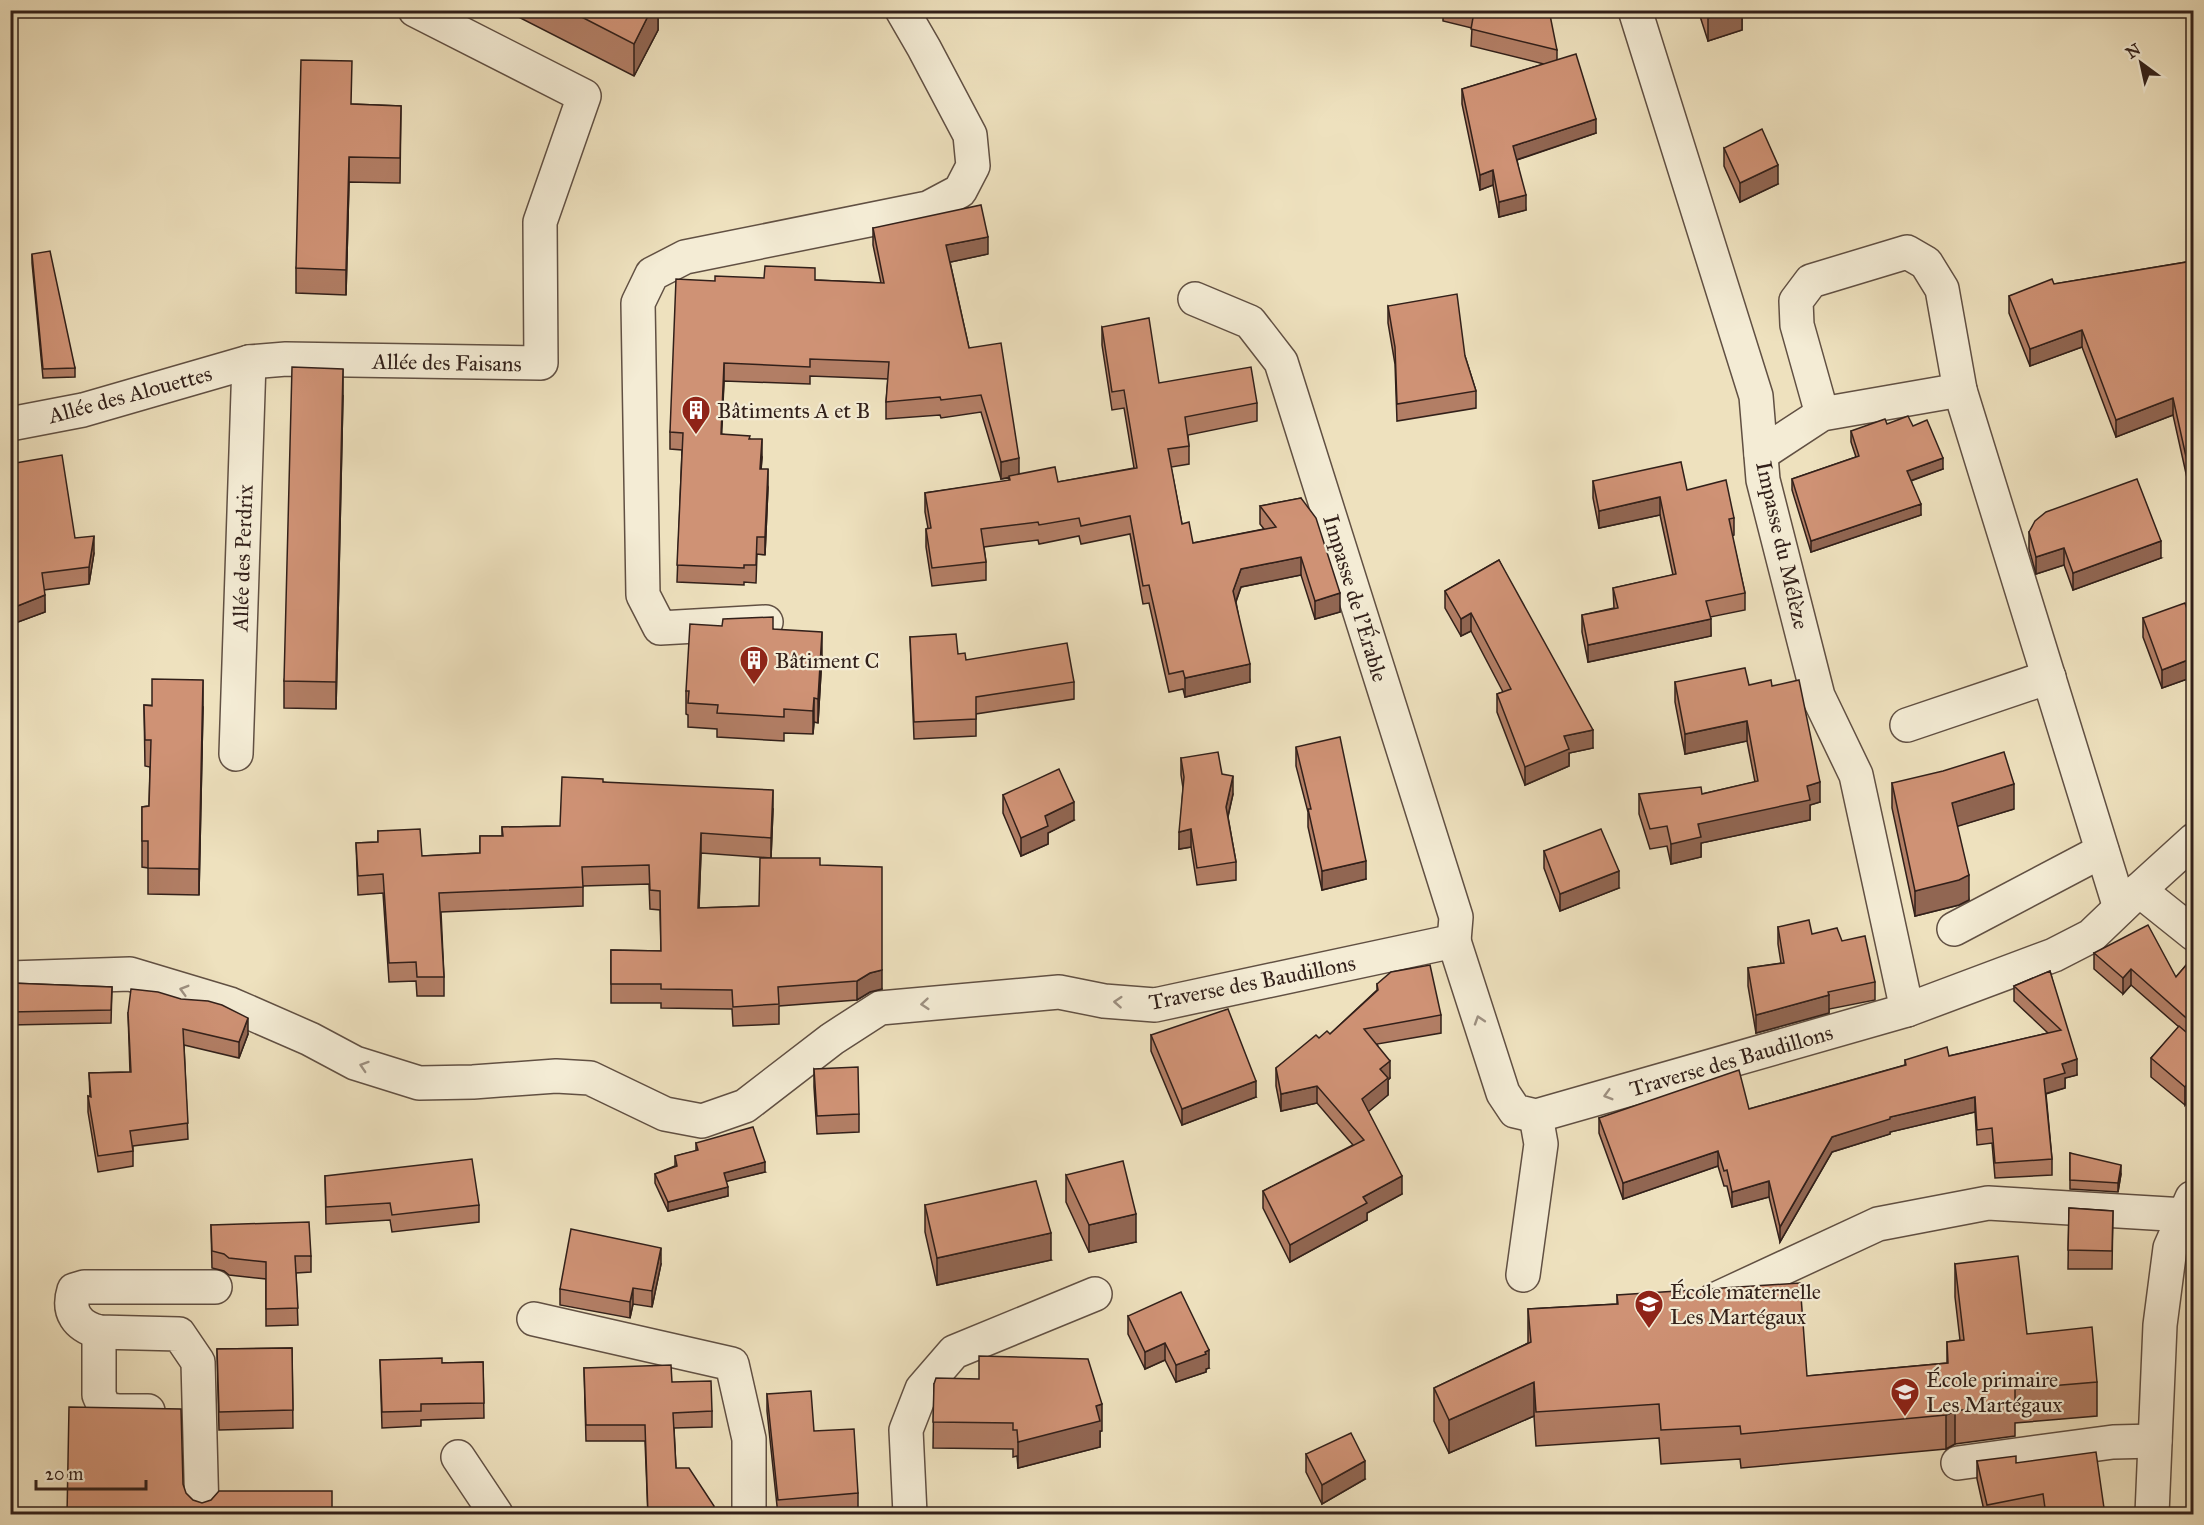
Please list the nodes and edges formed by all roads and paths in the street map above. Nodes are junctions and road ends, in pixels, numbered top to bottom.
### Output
1 (415, 10) edge
2 (902, 10) edge
3 (1635, 10) edge
4 (1196, 299) dead end
5 (249, 362) junction
6 (1960, 390) junction
7 (1822, 414) junction
8 (10, 424) edge
9 (1761, 454) junction
10 (766, 622) edge
11 (2049, 677) junction
12 (1907, 725) dead end
13 (236, 754) dead end
14 (2193, 840) edge
15 (2102, 851) junction
16 (2129, 899) junction
17 (1954, 929) dead end
18 (2193, 934) edge
19 (1454, 941) junction
20 (10, 978) edge
21 (1907, 1010) junction
22 (1536, 1116) junction
23 (2189, 1205) edge
24 (1523, 1275) dead end
25 (215, 1287) dead end
26 (1095, 1294) dead end
27 (1714, 1300) edge
28 (534, 1319) dead end
29 (99, 1332) junction
30 (169, 1410) edge
31 (2155, 1441) junction
32 (458, 1457) dead end
33 (1958, 1463) dead end
34 (202, 1515) edge
35 (496, 1515) edge
36 (749, 1515) edge
37 (910, 1515) edge
38 (2152, 1515) edge

1 - 5 street, Allée des Faisans
2 - 10 street
3 - 9 street, Impasse du Mélèze
4 - 19 street, Impasse de l'Érable
5 - 8 street, Allée des Alouettes
5 - 13 street, Allée des Perdrix
6 - 7 street
6 - 7 street
6 - 11 street
7 - 9 street
9 - 21 street, Impasse du Mélèze
11 - 12 street
11 - 15 street
14 - 16 street, Traverse des Baudillons
15 - 16 street
15 - 17 street
16 - 18 street
16 - 21 street, Traverse des Baudillons
19 -> 20 street, Traverse des Baudillons
22 -> 19 street
21 -> 22 street, Traverse des Baudillons
22 - 24 street
23 - 27 street
23 - 31 street
25 - 29 street
26 - 37 street
28 - 36 street
29 - 30 street
29 - 34 street
31 - 33 street
31 - 38 street
32 - 35 street

